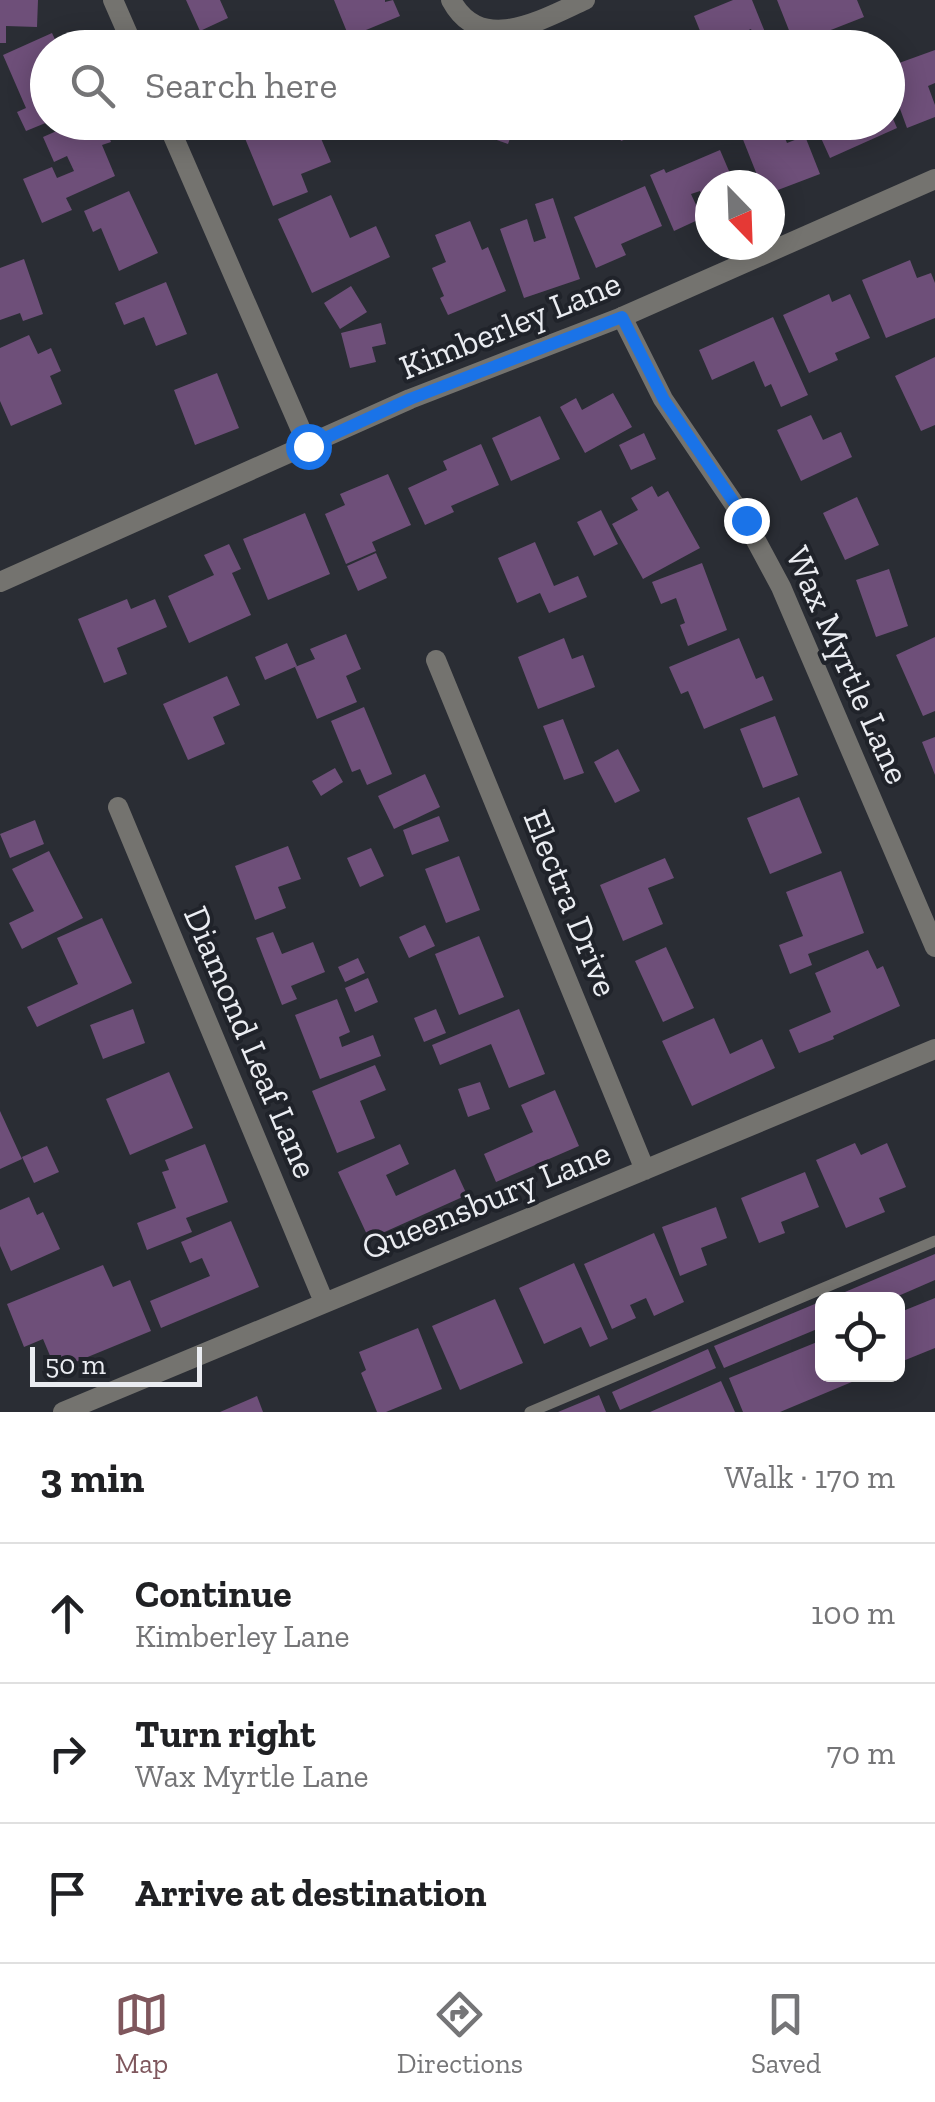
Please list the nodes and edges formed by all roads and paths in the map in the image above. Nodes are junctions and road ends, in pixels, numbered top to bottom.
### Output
1 (113, 0) edge
2 (451, 0) edge
3 (585, 0) edge
4 (126, 30) edge
5 (493, 30) edge
6 (503, 30) edge
7 (175, 140) edge
8 (935, 179) edge
9 (622, 317) junction
10 (308, 446) junction
11 (0, 582) edge
12 (436, 660) dead end
13 (118, 807) dead end
14 (935, 947) edge
15 (935, 1049) edge
16 (646, 1170) junction
17 (935, 1242) edge
18 (324, 1302) junction
19 (63, 1412) edge
20 (530, 1412) edge

1 - 4 street
2 - 5 street
3 - 6 street
7 - 10 street
8 - 9 street, Kimberley Lane
9 - 10 street, Kimberley Lane
9 - 14 street, Wax Myrtle Lane
10 - 11 street, Kimberley Lane
12 - 16 street, Electra Drive
13 - 18 street, Diamond Leaf Lane
15 - 16 street, Queensbury Lane
16 - 18 street, Queensbury Lane
17 - 20 lane
18 - 19 street, Queensbury Lane

